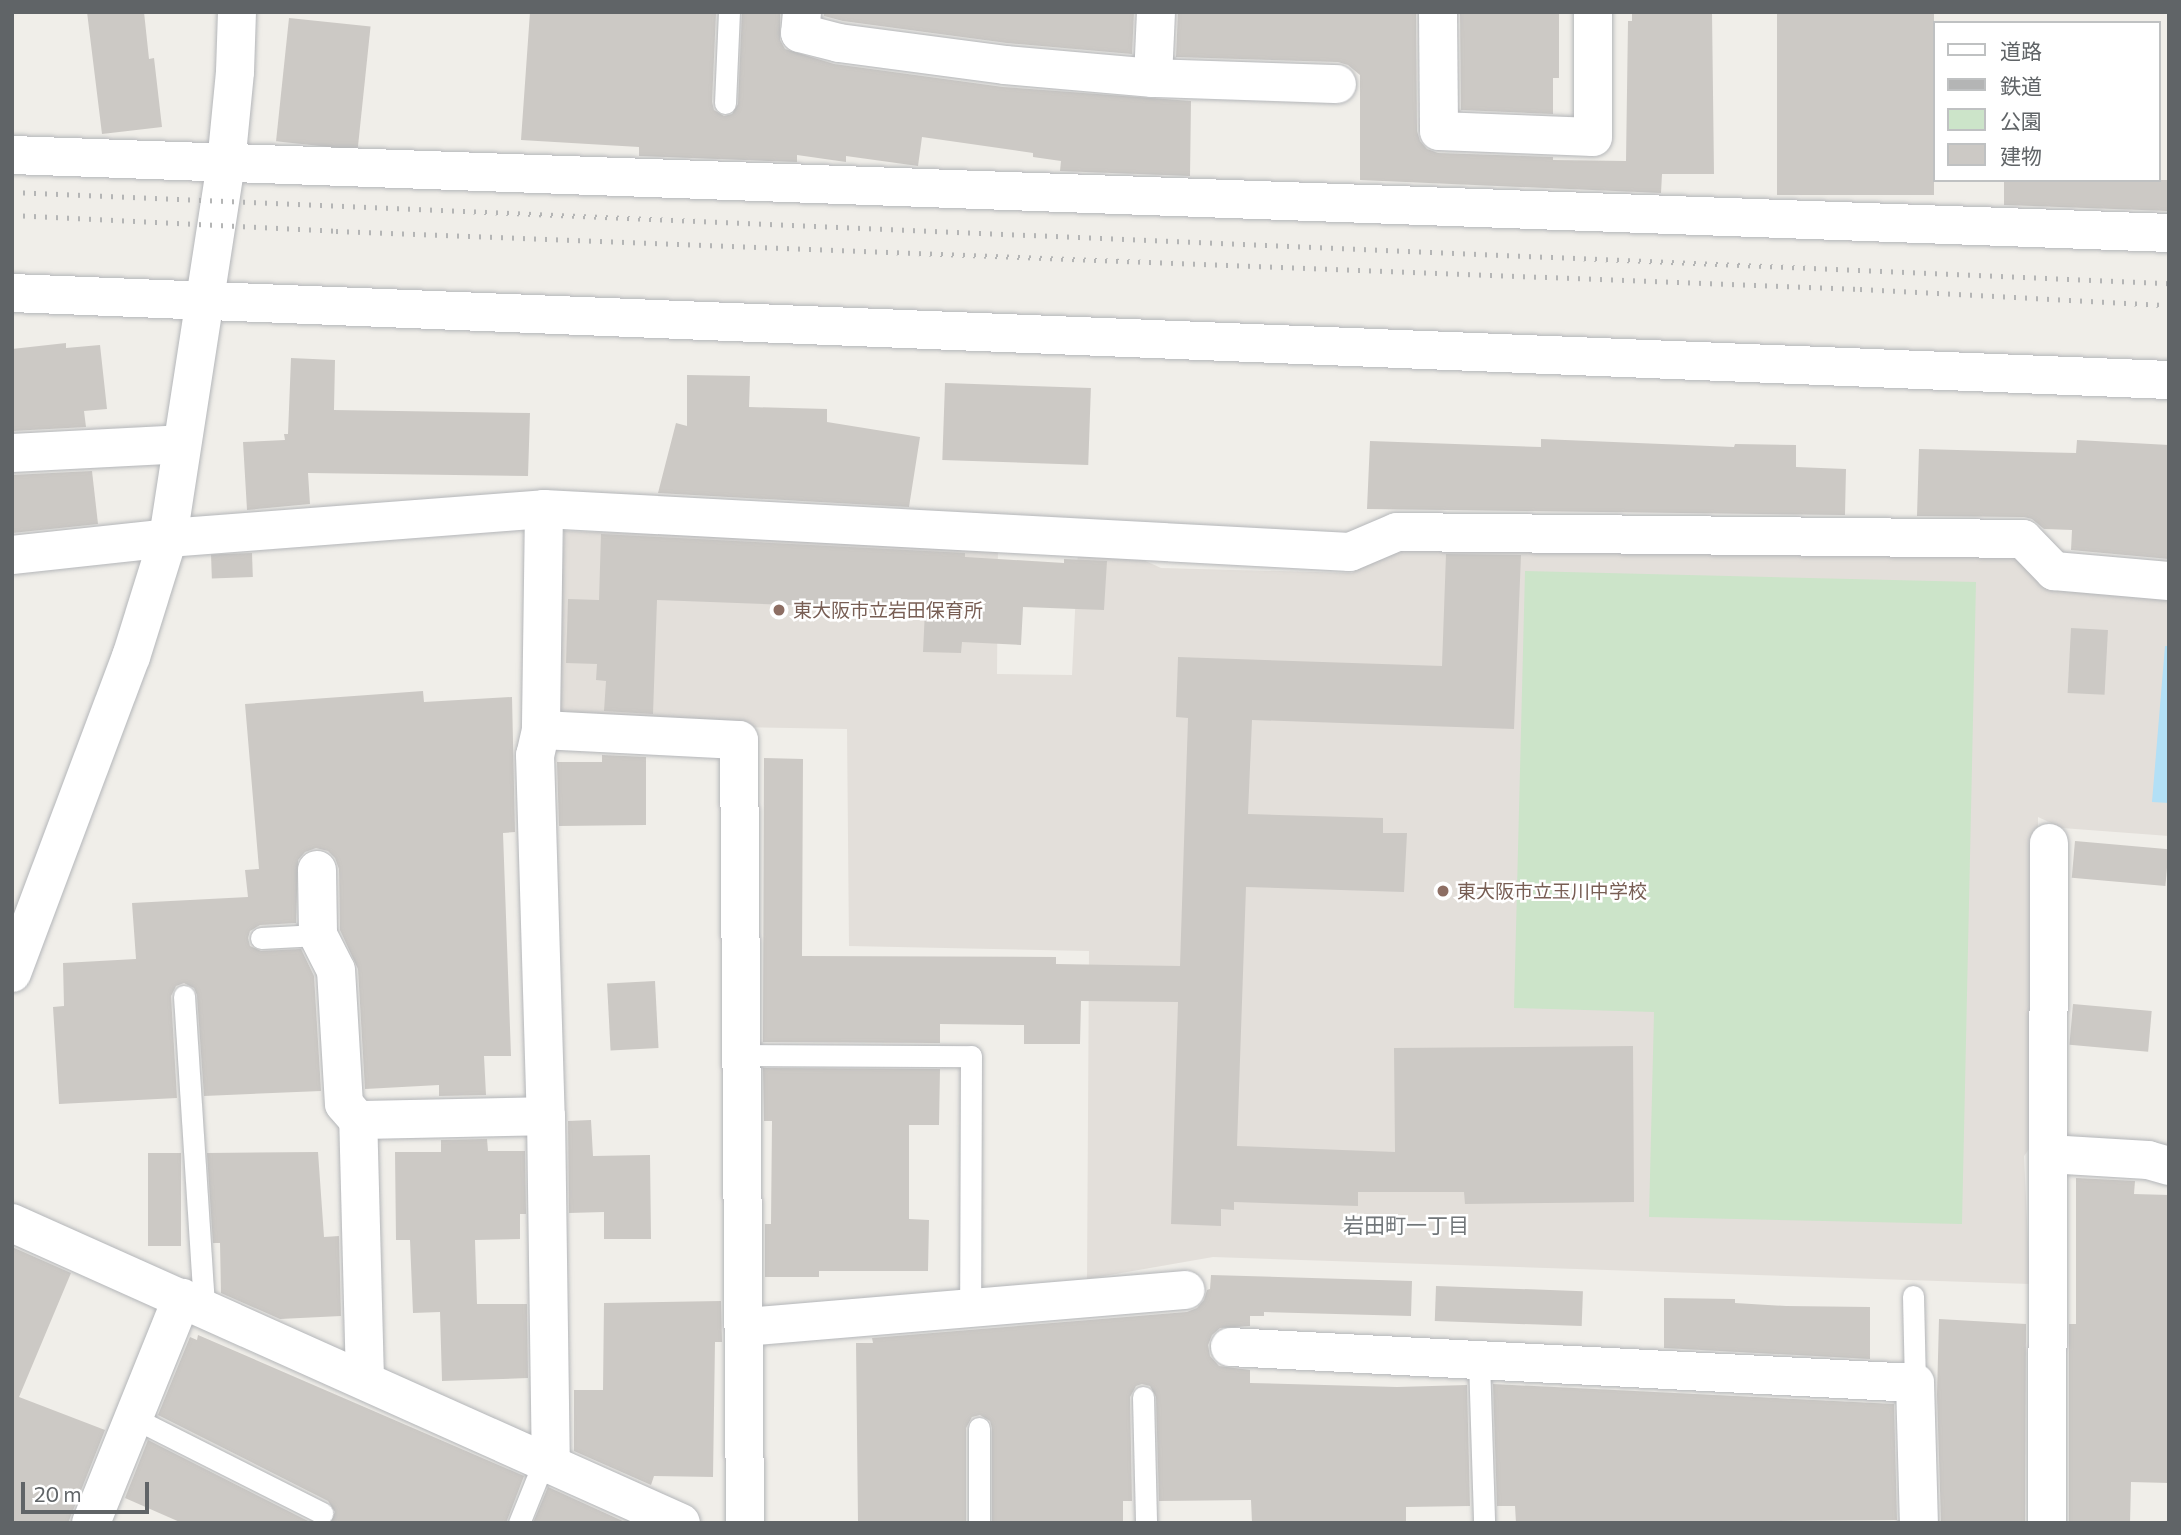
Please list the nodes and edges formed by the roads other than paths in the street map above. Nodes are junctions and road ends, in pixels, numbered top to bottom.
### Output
1 (237, 12) edge
2 (729, 12) edge
3 (802, 12) edge
4 (1156, 12) edge
5 (1438, 12) edge
6 (1593, 12) edge
7 (1153, 78) junction
8 (1337, 84) dead end
9 (725, 103) dead end
10 (12, 155) edge
11 (226, 164) junction
12 (2169, 233) edge
13 (12, 293) edge
14 (205, 301) junction
15 (2169, 380) edge
16 (181, 444) junction
17 (12, 453) edge
18 (544, 509) junction
19 (168, 538) junction
20 (12, 555) edge
21 (2169, 581) edge
22 (541, 730) junction
23 (2049, 843) dead end
24 (317, 870) dead end
25 (318, 934) junction
26 (261, 938) dead end
27 (12, 973) edge
28 (184, 996) dead end
29 (742, 1055) junction
30 (546, 1116) junction
31 (358, 1120) junction
32 (2065, 1155) dead end
33 (2169, 1166) edge
34 (12, 1223) edge
35 (1185, 1290) dead end
36 (1913, 1296) dead end
37 (193, 1303) junction
38 (970, 1308) junction
39 (745, 1327) junction
40 (1230, 1347) dead end
41 (1479, 1360) junction
42 (365, 1381) junction
43 (1915, 1383) junction
44 (1143, 1397) dead end
45 (134, 1418) junction
46 (979, 1428) dead end
47 (548, 1463) junction
48 (323, 1513) dead end
49 (91, 1523) edge
50 (519, 1523) edge
51 (681, 1523) edge
52 (745, 1523) edge
53 (979, 1523) edge
54 (1146, 1523) edge
55 (1484, 1523) edge
56 (1919, 1523) edge
57 (2047, 1523) edge

1 - 11 street
2 - 9 lane
3 - 7 street
4 - 7 street
5 - 6 street
7 - 8 street
10 - 11 street
11 - 12 street
11 - 14 street
13 - 14 street
14 - 15 street
14 - 16 street
16 - 17 street
16 - 19 street
18 - 19 street
18 - 21 street
18 - 22 street
19 - 20 street
19 - 27 street
22 - 29 street
22 - 30 street
23 - 57 street
24 - 25 street
25 - 26 lane
25 - 31 street
28 - 37 lane
29 - 38 lane
29 - 39 street
30 - 31 street
30 - 47 street
31 - 42 street
32 - 33 street
34 - 37 street
35 - 38 street
36 - 43 lane
37 - 42 street
37 - 45 street
38 - 39 street
39 - 52 street
40 - 41 street
41 - 43 street
41 - 55 lane
42 - 47 street
43 - 56 street
44 - 54 lane
45 - 48 lane
45 - 49 street
46 - 53 lane
47 - 50 lane
47 - 51 street

